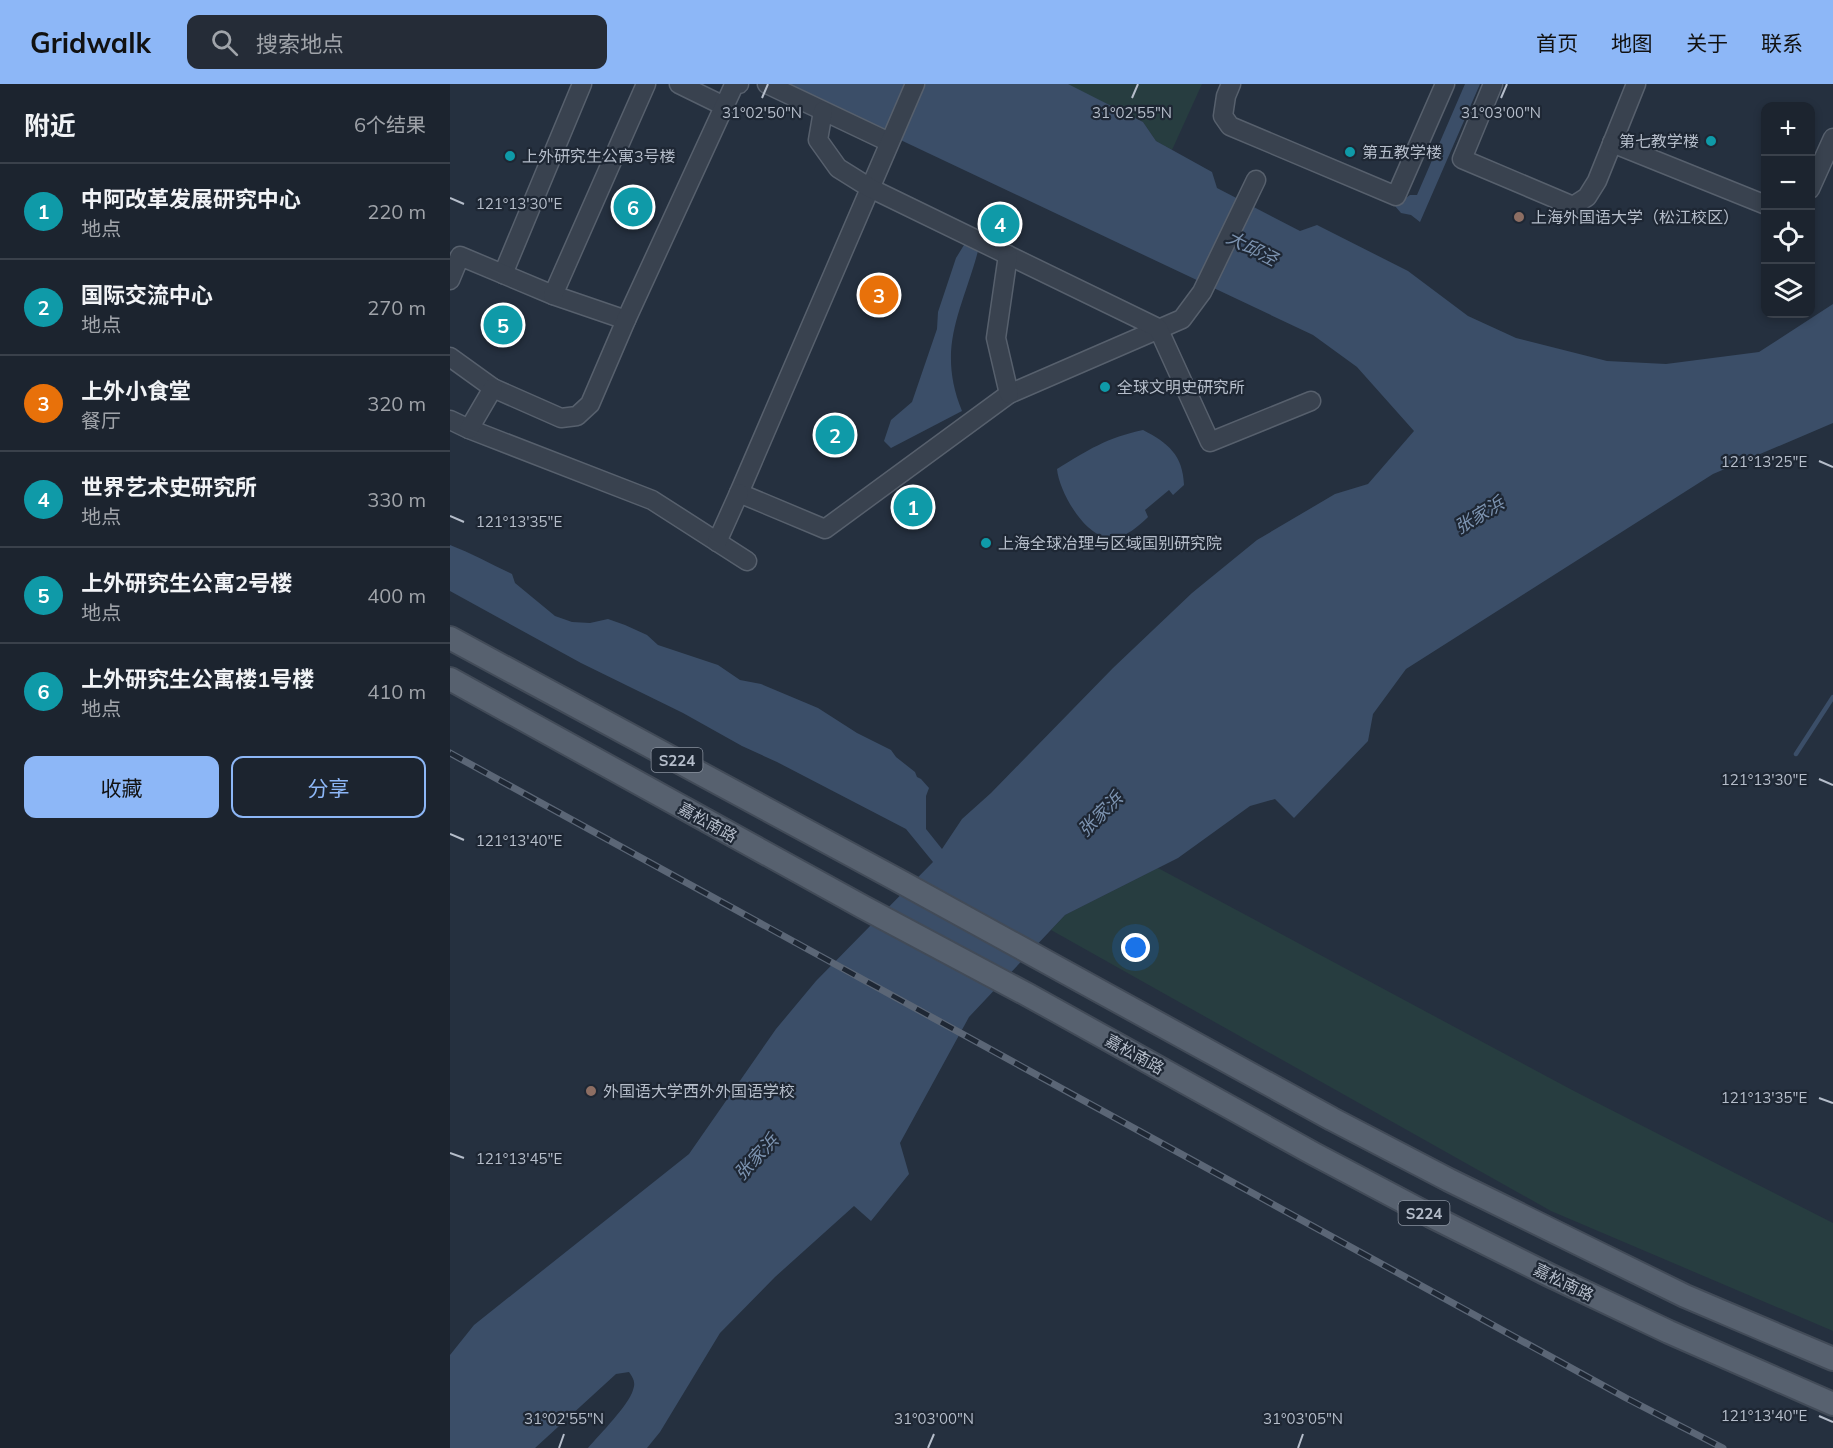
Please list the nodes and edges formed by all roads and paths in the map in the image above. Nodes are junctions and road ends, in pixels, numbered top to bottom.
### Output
1 (582, 84) edge
2 (646, 84) edge
3 (679, 84) edge
4 (739, 84) edge
5 (767, 84) edge
6 (915, 84) edge
7 (1231, 84) edge
8 (1444, 84) edge
9 (1492, 84) edge
10 (1636, 84) edge
11 (724, 105) junction
12 (823, 111) junction
13 (1833, 138) edge
14 (889, 142) junction
15 (1612, 143) junction
16 (1815, 178) edge
17 (1253, 187) dead end
18 (870, 188) junction
19 (1761, 203) edge
20 (1008, 255) junction
21 (503, 274) junction
22 (450, 280) edge
23 (553, 295) junction
24 (626, 320) junction
25 (1158, 328) junction
26 (450, 357) edge
27 (493, 388) junction
28 (1009, 394) junction
29 (1311, 401) dead end
30 (450, 420) edge
31 (469, 429) junction
32 (739, 493) junction
33 (717, 542) junction
34 (747, 561) dead end
35 (450, 638) edge
36 (450, 679) edge
37 (1833, 1359) edge
38 (1833, 1404) edge

1 - 21 street
2 - 23 street
3 - 11 street
4 - 11 street
5 - 12 street
6 - 14 street
7 - 8 street
9 - 15 street
10 - 15 street
11 - 24 street
12 - 14 street
12 - 18 street
13 - 16 street
14 - 18 street
15 - 19 street
17 - 25 street
18 - 20 street
18 - 32 street
20 - 25 street
20 - 28 street
21 - 22 street
21 - 23 street
23 - 24 street
24 - 27 street
25 - 28 street
25 - 29 street
26 - 27 street
27 - 31 street
28 - 32 street
30 - 31 street
31 - 33 street
32 - 33 street
33 - 34 street
35 - 37 main road, S224
36 - 38 main road, 嘉松南路 / S224

